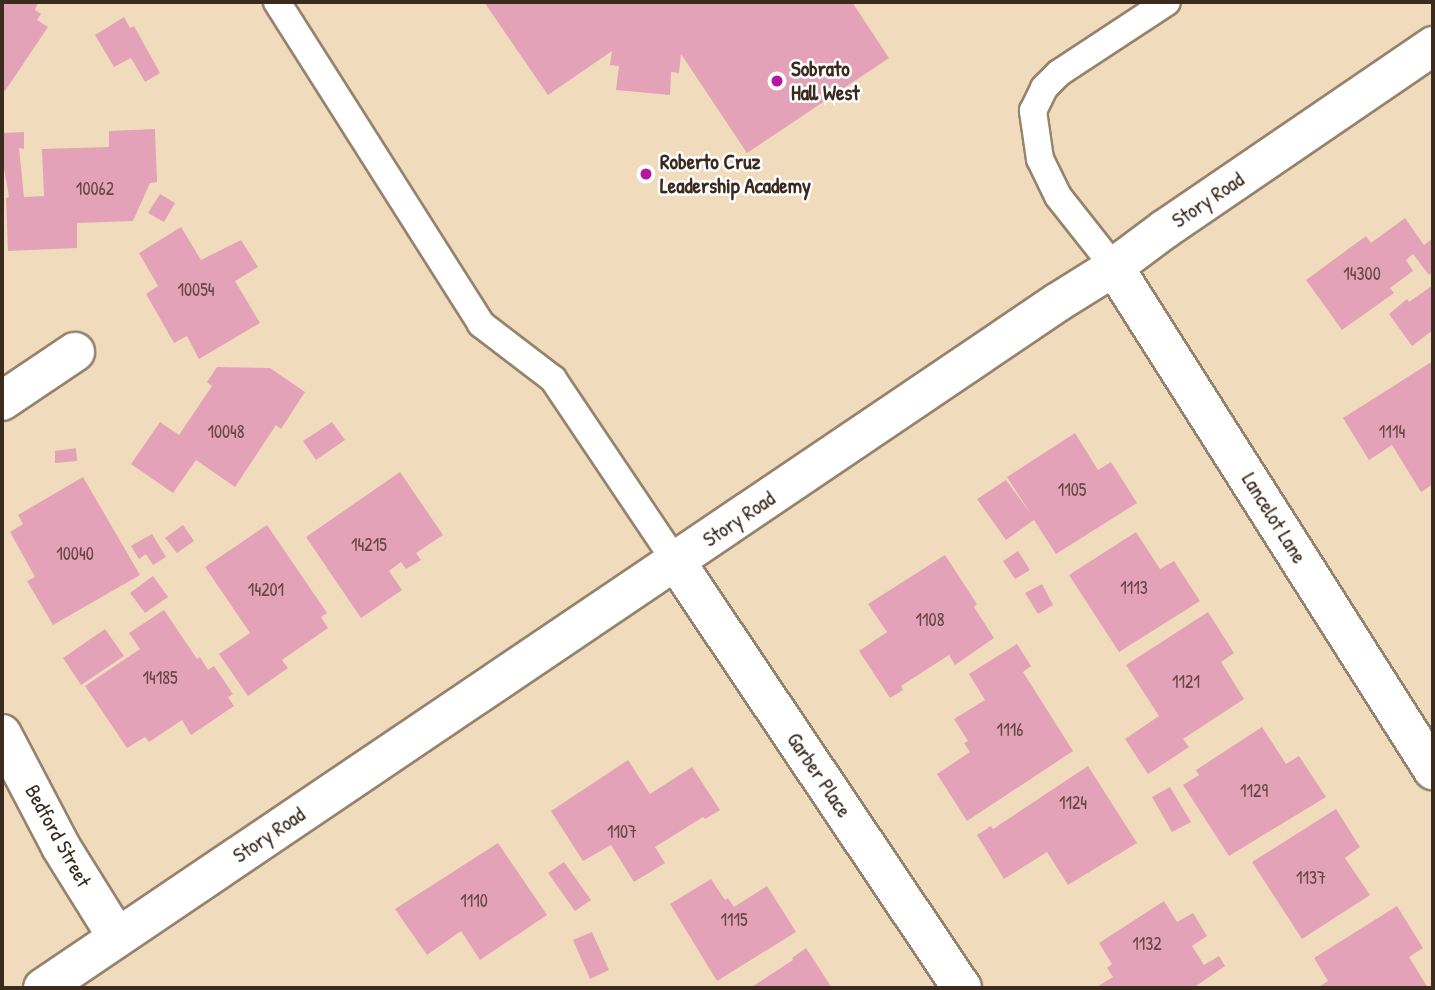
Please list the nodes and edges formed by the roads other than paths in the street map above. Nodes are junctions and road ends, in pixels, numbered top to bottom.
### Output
1 (276, 2) edge
2 (1167, 2) edge
3 (1433, 46) edge
4 (1114, 267) junction
5 (75, 352) dead end
6 (2, 401) edge
7 (676, 562) junction
8 (2, 734) edge
9 (1433, 770) edge
10 (117, 937) junction
11 (43, 988) edge
12 (962, 988) edge

1 - 7 lane
2 - 4 lane
3 - 4 street, Story Road
4 - 7 street, Story Road
4 - 9 street, Lancelot Lane
5 - 6 street
7 - 10 street, Story Road
7 - 12 street, Garber Place
8 - 10 street, Bedford Street
10 - 11 street, Story Road

